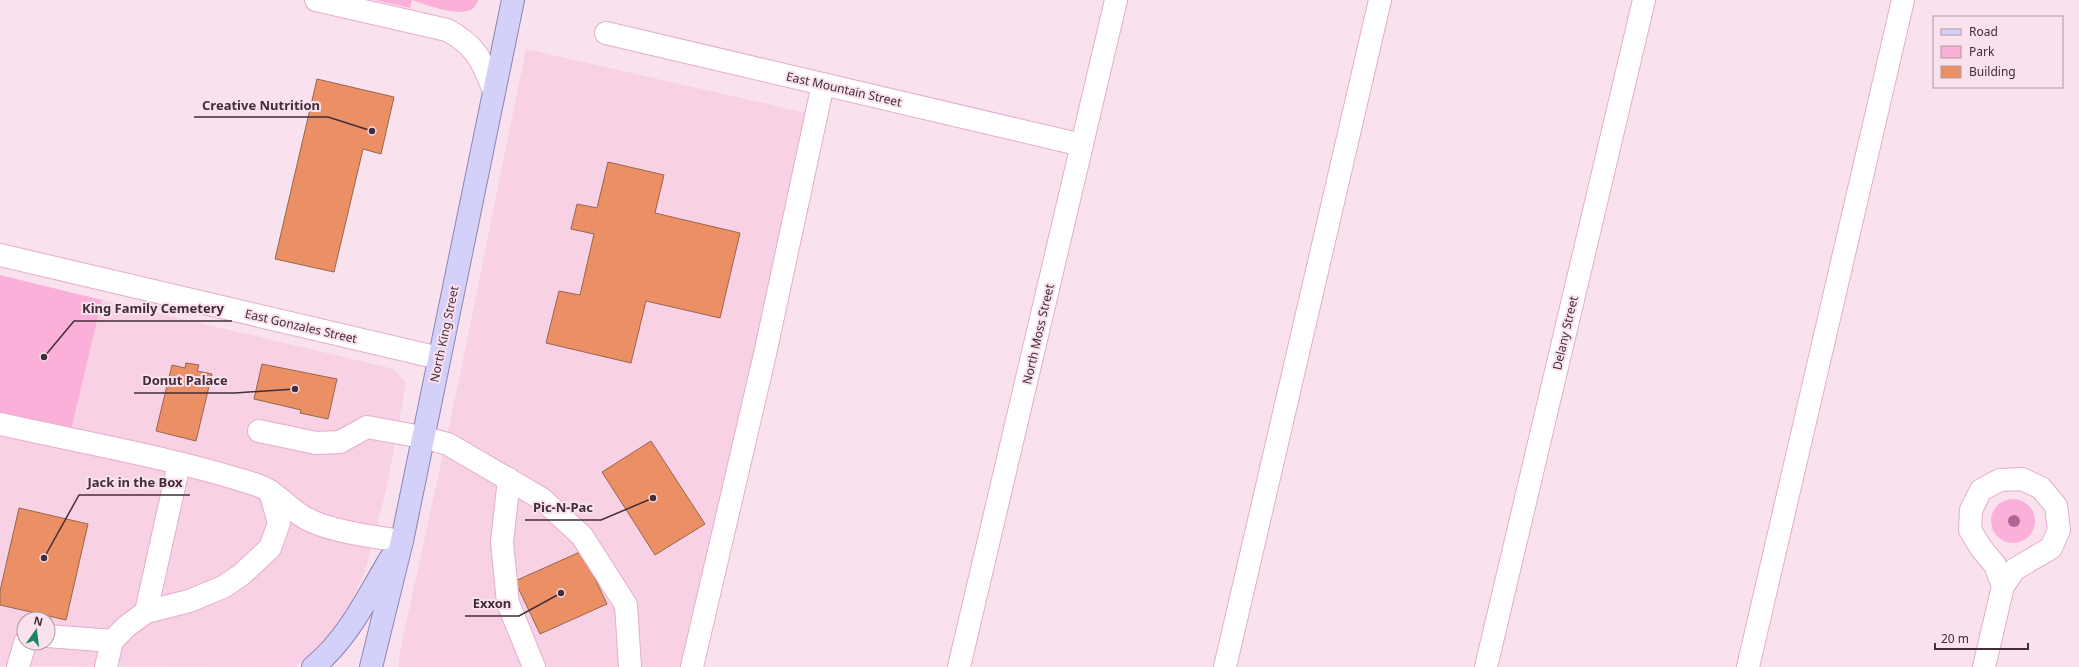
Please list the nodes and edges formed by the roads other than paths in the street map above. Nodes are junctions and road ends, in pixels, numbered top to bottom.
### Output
1 (316, 0) edge
2 (513, 0) edge
3 (1116, 0) edge
4 (1380, 0) edge
5 (1644, 0) edge
6 (1903, 0) edge
7 (606, 33) dead end
8 (823, 84) junction
9 (494, 90) junction
10 (1082, 145) junction
11 (0, 254) edge
12 (439, 358) junction
13 (0, 424) edge
14 (259, 431) dead end
15 (422, 437) junction
16 (179, 464) junction
17 (509, 479) junction
18 (270, 491) junction
19 (402, 540) junction
20 (2003, 586) junction
21 (146, 612) junction
22 (56, 637) edge
23 (112, 641) junction
24 (23, 651) edge
25 (372, 664) edge
26 (18, 667) edge
27 (106, 667) edge
28 (313, 667) edge
29 (534, 667) edge
30 (630, 667) edge
31 (692, 667) edge
32 (959, 667) edge
33 (1225, 667) edge
34 (1486, 667) edge
35 (1748, 667) edge
36 (1984, 667) edge

1 - 9 street
2 - 9 main road, North King Street
3 - 10 street, North Moss Street
4 - 33 street
5 - 34 street, Delany Street
6 - 35 street
7 - 8 street, East Mountain Street
8 - 10 street, East Mountain Street
8 - 31 street
9 - 12 main road, North King Street
10 - 32 street, North Moss Street
11 - 12 street, East Gonzales Street
12 - 15 main road, North King Street
13 - 16 street
14 - 15 street
15 - 17 street
15 - 19 main road, North King Street
16 - 18 street
16 - 21 street
17 - 29 street
17 - 30 street
18 - 19 street
18 - 21 street
19 - 25 main road, North King Street
19 - 28 main road
20 - 20 street
20 - 36 street
21 - 23 street
22 - 23 street
23 - 27 street
24 - 26 street

